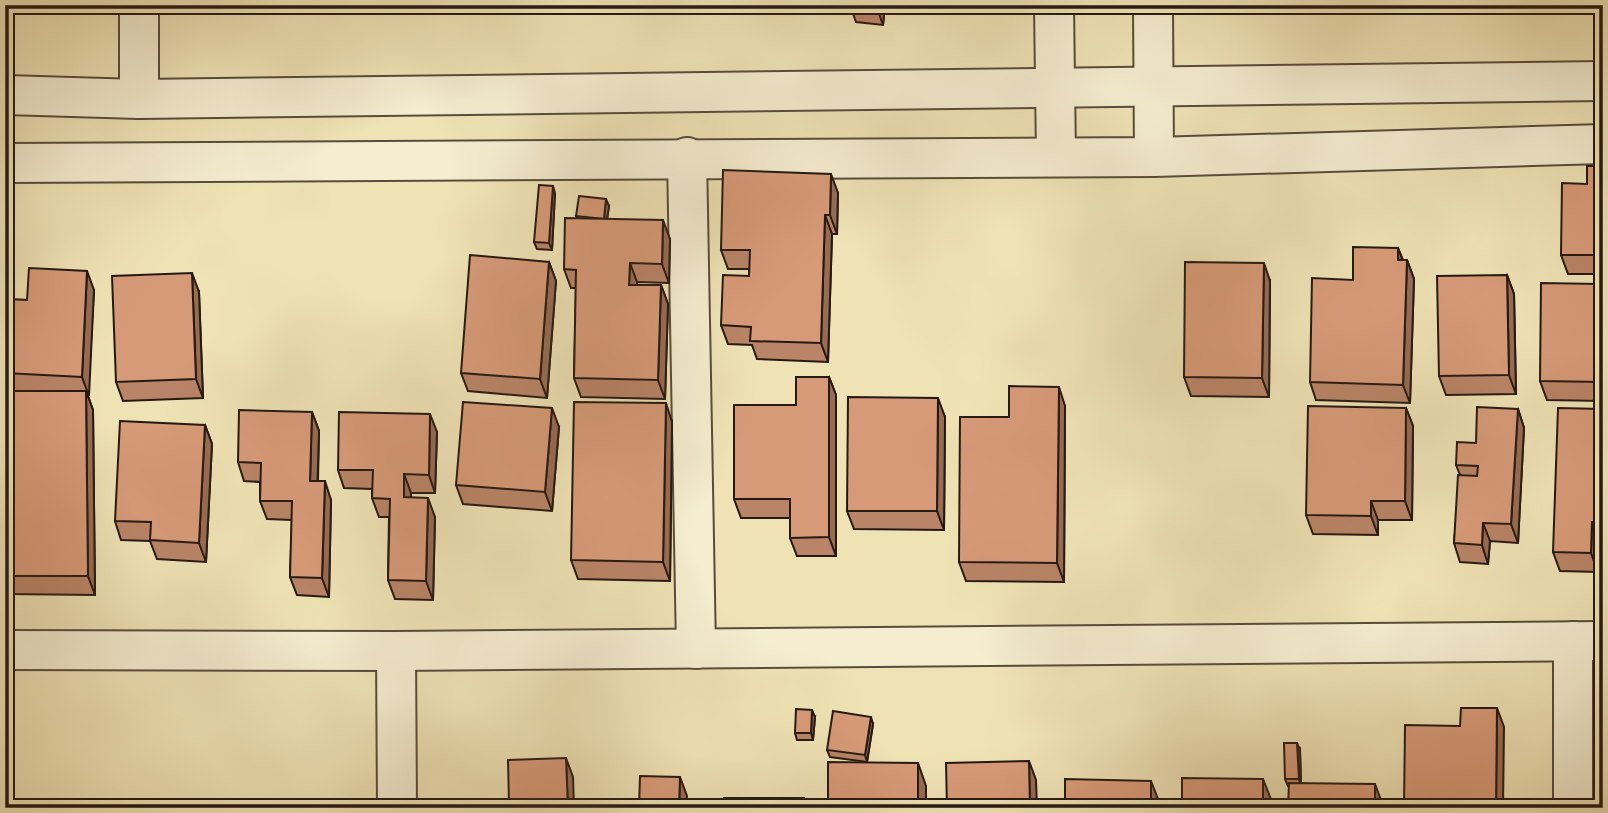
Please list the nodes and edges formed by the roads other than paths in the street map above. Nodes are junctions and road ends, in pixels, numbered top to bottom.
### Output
1 (139, 5) edge
2 (1054, 5) edge
3 (1153, 5) edge
4 (1603, 80) edge
5 (1154, 85) junction
6 (1054, 87) junction
7 (5, 95) edge
8 (139, 99) junction
9 (1603, 144) edge
10 (1154, 157) junction
11 (687, 158) junction
12 (1056, 158) junction
13 (5, 163) edge
14 (1588, 641) edge
15 (696, 649) junction
16 (5, 650) edge
17 (396, 651) junction
18 (397, 808) edge
19 (1573, 808) edge

1 - 8 street
2 - 6 street
3 - 5 street
4 - 5 street
5 - 6 street
5 - 10 street
6 - 8 street
6 - 12 street
7 - 8 street
9 - 10 street
10 - 12 street
11 - 12 street
11 - 13 street
11 - 15 street
14 - 15 street
14 - 19 street
15 - 17 street
16 - 17 street
17 - 18 street

